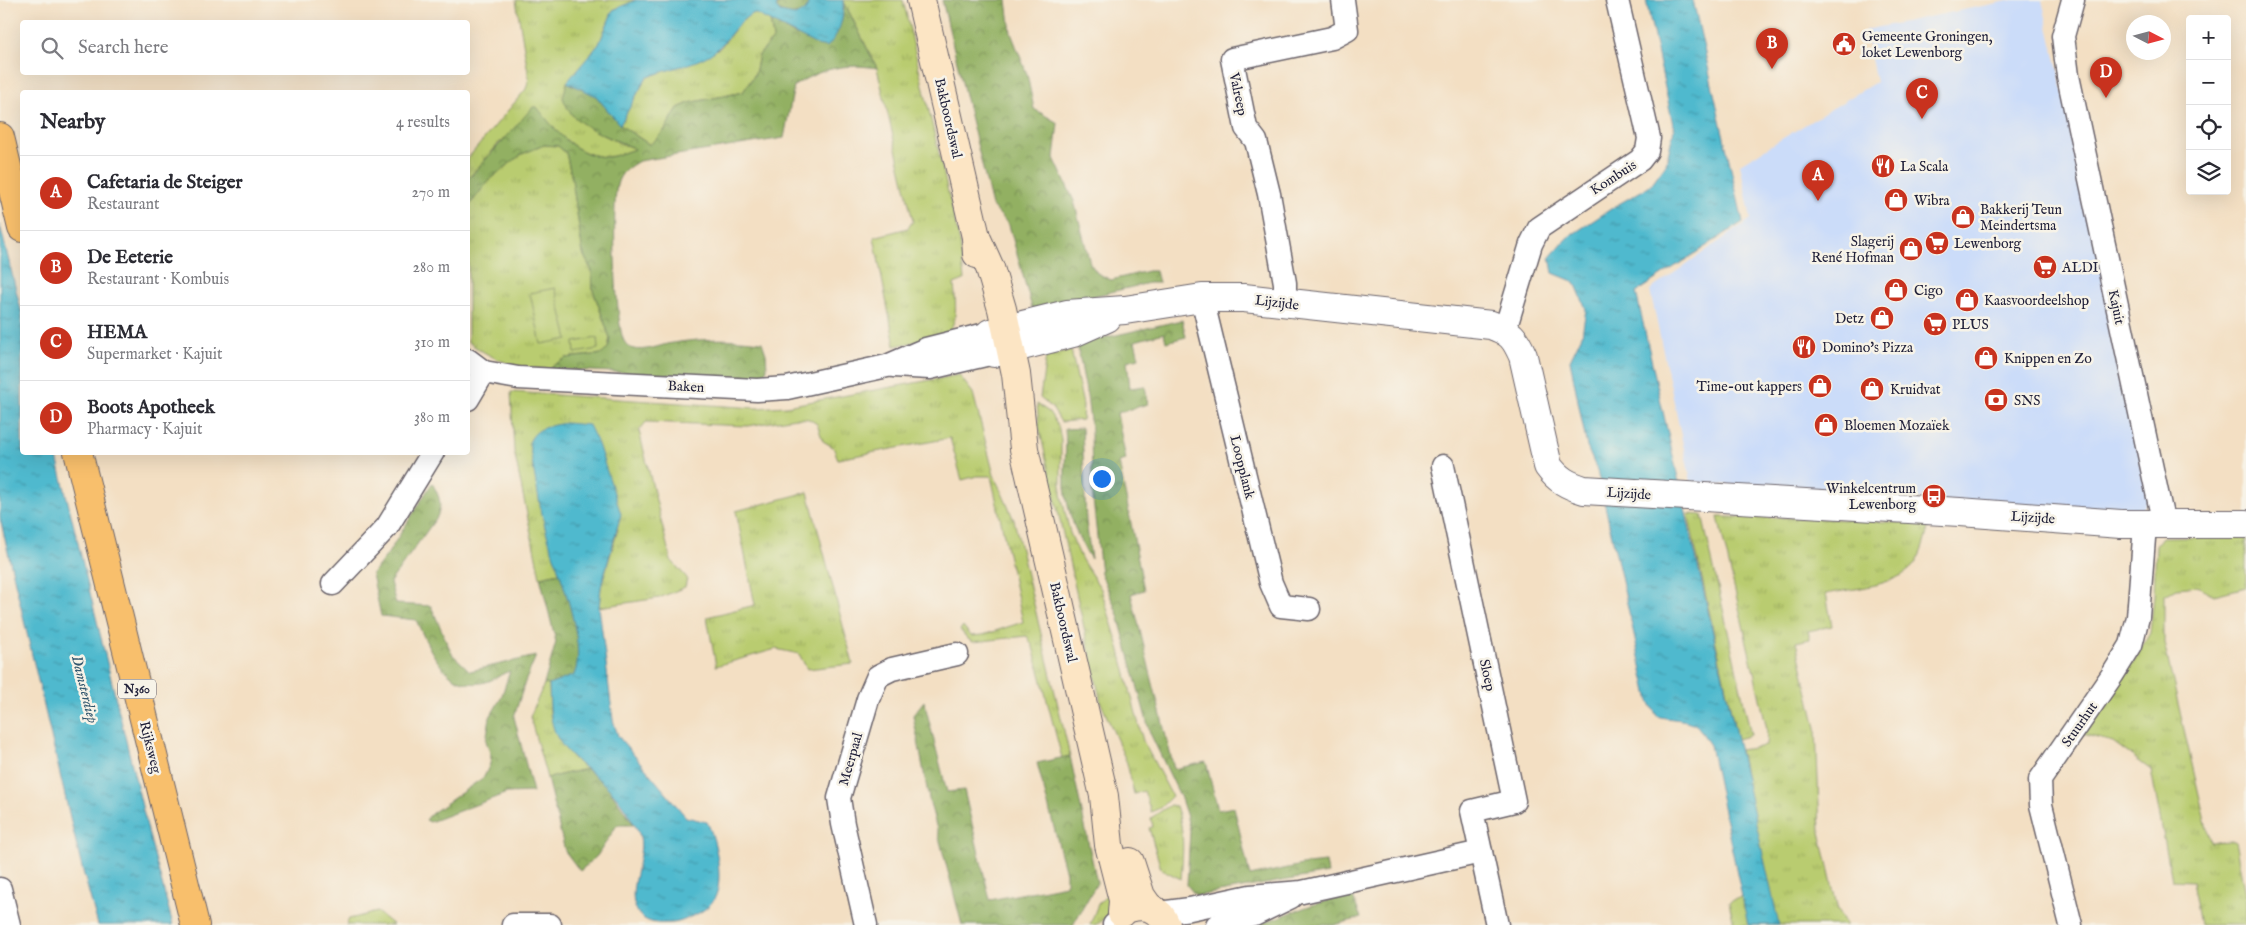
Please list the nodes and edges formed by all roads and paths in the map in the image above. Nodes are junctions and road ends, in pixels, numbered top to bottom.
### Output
1 (921, 0) edge
2 (1343, 0) edge
3 (1617, 0) edge
4 (2073, 0) edge
5 (0, 137) edge
6 (20, 220) edge
7 (1202, 298) junction
8 (1285, 303) junction
9 (1505, 330) junction
10 (1000, 341) junction
11 (476, 366) edge
12 (470, 391) edge
13 (79, 455) edge
14 (432, 455) edge
15 (1443, 466) dead end
16 (2246, 524) edge
17 (2154, 525) junction
18 (333, 584) dead end
19 (1310, 609) dead end
20 (957, 654) dead end
21 (1104, 796) junction
22 (1481, 852) junction
23 (0, 890) edge
24 (1302, 892) junction
25 (1157, 915) edge
26 (1117, 922) edge
27 (9, 925) edge
28 (195, 925) edge
29 (514, 925) edge
30 (550, 925) edge
31 (866, 925) edge
32 (1218, 925) edge
33 (1498, 925) edge
34 (2071, 925) edge

1 - 10 main road, Bakboordswal
2 - 8 street, Valreep
3 - 9 street, Kombuis
4 - 17 street, Kajuit
5 - 6 main road
7 - 8 street, Lijzijde
7 - 10 street, Lijzijde
7 - 19 street, Loopplank
8 - 9 street, Lijzijde
9 - 17 street, Lijzijde
10 - 11 street, Baken
10 - 21 main road, Bakboordswal
11 - 12 street, Baken
13 - 28 main road, Rijksweg / N360
14 - 18 street
15 - 22 street, Sloep
16 - 17 street, Lijzijde
17 - 34 street, Stuurhut
20 - 31 street, Meerpaal
21 - 25 main road, Bakboordswal
21 - 26 main road, Bakboordswal
22 - 24 street
22 - 33 street, Sloep
23 - 27 street
24 - 25 street
24 - 32 street
25 - 26 main road
29 - 30 street

